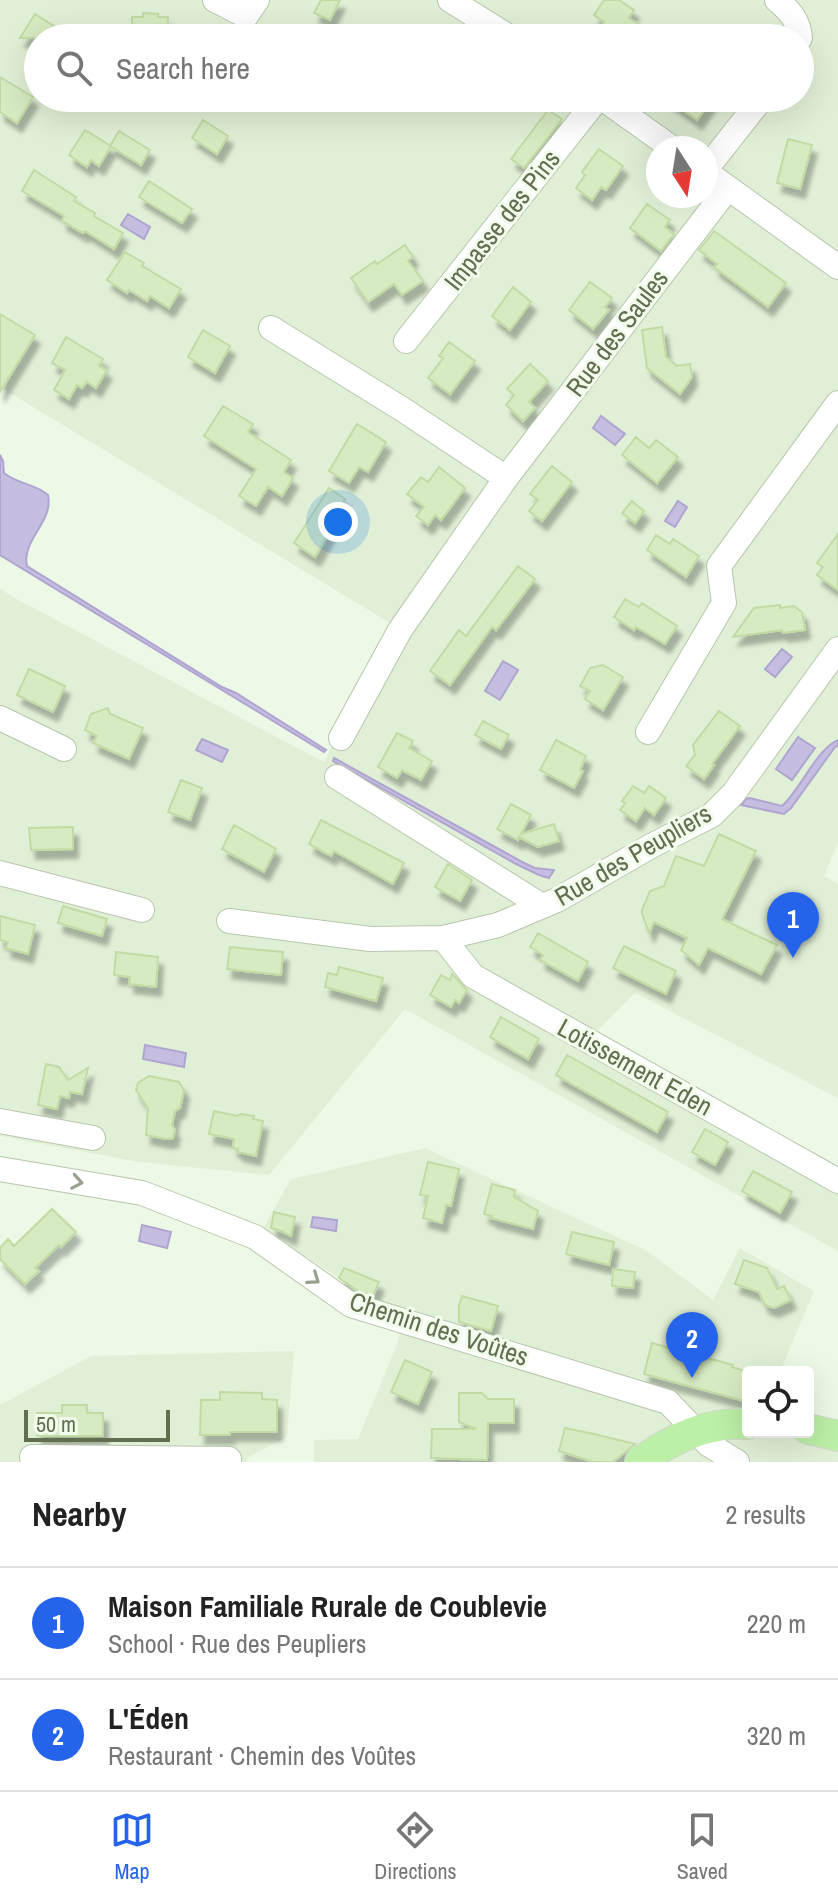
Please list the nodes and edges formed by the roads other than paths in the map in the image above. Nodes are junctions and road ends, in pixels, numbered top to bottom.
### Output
1 (215, 0) edge
2 (257, 0) edge
3 (450, 0) edge
4 (777, 0) edge
5 (489, 24) edge
6 (798, 24) edge
7 (589, 112) edge
8 (620, 112) edge
9 (751, 112) edge
10 (655, 136) edge
11 (718, 155) edge
12 (718, 180) edge
13 (728, 188) junction
14 (838, 267) edge
15 (271, 328) dead end
16 (406, 341) dead end
17 (838, 403) edge
18 (506, 478) junction
19 (838, 649) edge
20 (0, 718) edge
21 (648, 732) dead end
22 (341, 738) dead end
23 (64, 749) dead end
24 (337, 777) dead end
25 (0, 873) edge
26 (542, 906) junction
27 (142, 910) dead end
28 (229, 921) dead end
29 (443, 938) junction
30 (0, 1121) edge
31 (93, 1138) dead end
32 (0, 1169) edge
33 (838, 1181) edge
34 (742, 1424) edge
35 (814, 1430) edge
36 (696, 1431) junction
37 (838, 1436) edge
38 (33, 1462) edge
39 (229, 1462) edge
40 (640, 1462) edge
41 (737, 1462) edge

1 - 2 street
3 - 5 street
4 - 6 street
7 - 16 street, Impasse des Pins
8 - 10 street
9 - 11 street
12 - 13 street
13 - 14 street
13 - 18 street, Rue des Saules
15 - 18 street
17 - 21 street
18 - 22 street, Rue des Saules
19 - 26 street, Rue des Peupliers
20 - 23 street
24 - 26 street, Rue des Peupliers
25 - 27 street
26 - 29 street, Rue des Peupliers
28 - 29 street, Rue des Peupliers
29 - 33 street, Lotissement Eden
30 - 31 street
32 -> 36 street, Chemin des Voûtes
34 - 36 main road
35 - 37 main road
36 - 40 main road
36 - 41 street, Chemin des Voûtes
38 - 39 street

